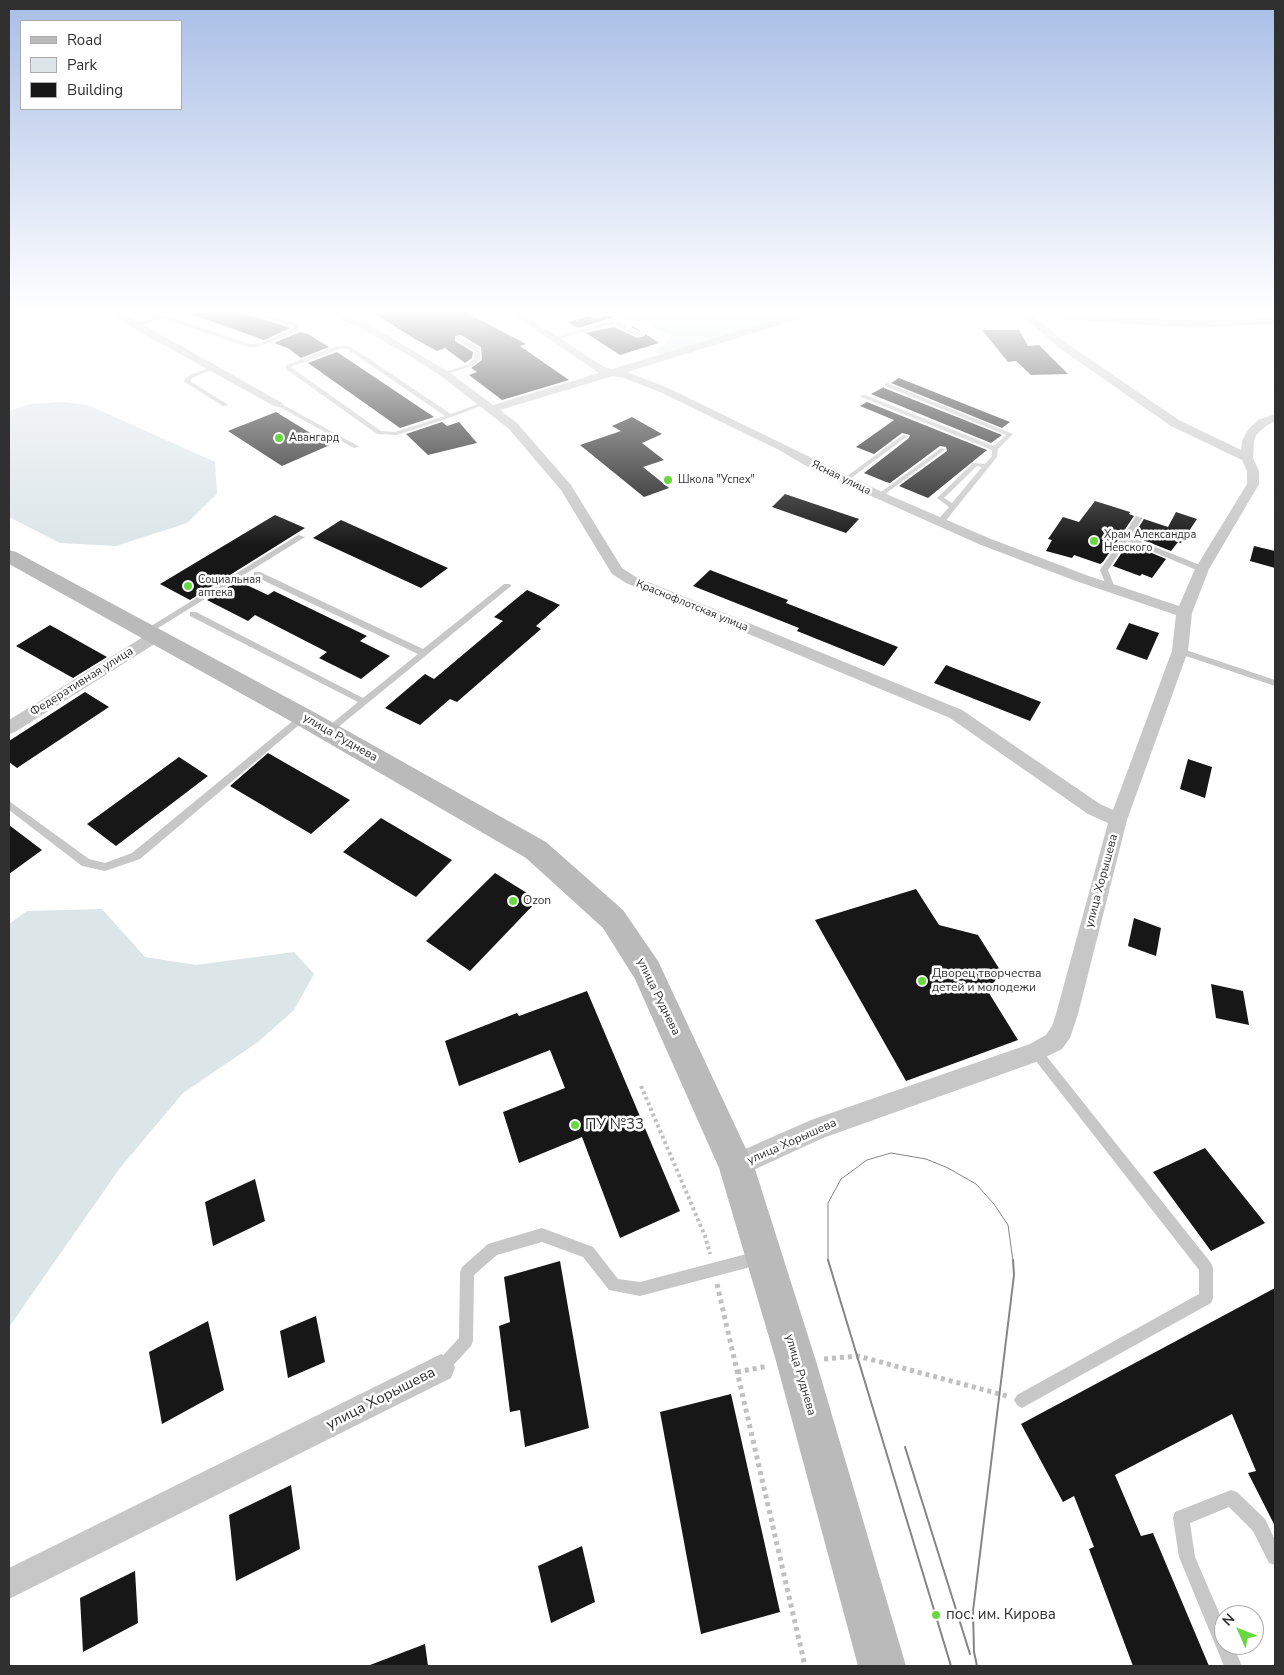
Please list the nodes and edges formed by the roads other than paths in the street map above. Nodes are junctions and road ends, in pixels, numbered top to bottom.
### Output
1 (202, 390) edge
2 (253, 390) edge
3 (319, 390) edge
4 (412, 390) edge
5 (467, 390) edge
6 (547, 390) edge
7 (664, 390) edge
8 (899, 390) edge
9 (1128, 390) edge
10 (863, 396) dead end
11 (225, 404) dead end
12 (278, 404) joint
13 (488, 406) junction
14 (450, 416) junction
15 (1275, 417) edge
16 (905, 436) dead end
17 (356, 447) dead end
18 (943, 449) dead end
19 (995, 449) junction
20 (1247, 458) junction
21 (987, 466) junction
22 (844, 480) junction
23 (879, 496) junction
24 (954, 507) junction
25 (1139, 518) dead end
26 (940, 522) junction
27 (301, 536) dead end
28 (1126, 538) junction
29 (9, 556) edge
30 (1202, 568) junction
31 (258, 574) dead end
32 (508, 586) dead end
33 (1111, 588) junction
34 (1184, 613) junction
35 (193, 614) dead end
36 (152, 634) junction
37 (1180, 651) junction
38 (424, 653) junction
39 (1275, 683) edge
40 (364, 702) junction
41 (315, 724) junction
42 (9, 728) edge
43 (9, 805) edge
44 (1118, 820) junction
45 (1036, 1052) junction
46 (736, 1166) junction
47 (765, 1257) junction
48 (441, 1368) joint
49 (1022, 1400) road end
50 (1275, 1556) edge
51 (9, 1584) edge
52 (1214, 1621) edge
53 (882, 1666) edge

1 - 11 lane
2 - 12 street
3 - 14 lane
4 - 14 lane
5 - 13 street, Краснофлотская улица
6 - 13 street
7 - 22 street, Ясная улица
8 - 19 lane
9 - 20 street
10 - 19 lane
12 - 17 lane
13 - 14 lane
13 - 44 street, Краснофлотская улица
15 - 20 street, улица Хорышева
16 - 22 lane
18 - 23 lane
19 - 21 lane
20 - 30 street, улица Хорышева
21 - 24 lane
21 - 24 lane
22 - 23 street, Ясная улица
23 - 26 street, Ясная улица
24 - 26 lane
25 - 28 lane
26 - 33 street, Ясная улица
27 - 36 lane
28 - 30 lane
28 - 33 lane
29 - 36 main road, улица Руднева
30 - 34 street, улица Хорышева
31 - 38 lane
32 - 38 lane
33 - 34 street, Ясная улица
34 - 37 street, улица Хорышева
35 - 40 lane
36 - 41 main road, улица Руднева
36 - 42 street, Федеративная улица
37 - 39 lane
37 - 44 street, улица Хорышева
38 - 40 lane
40 - 41 lane
41 - 43 lane
41 - 46 main road, улица Руднева
44 - 45 street, улица Хорышева
45 - 46 street, улица Хорышева
45 - 49 lane
46 - 47 main road, улица Руднева
47 - 48 lane, улица Хорышева
47 - 53 main road, улица Руднева
48 - 51 street, улица Хорышева
50 - 52 lane

